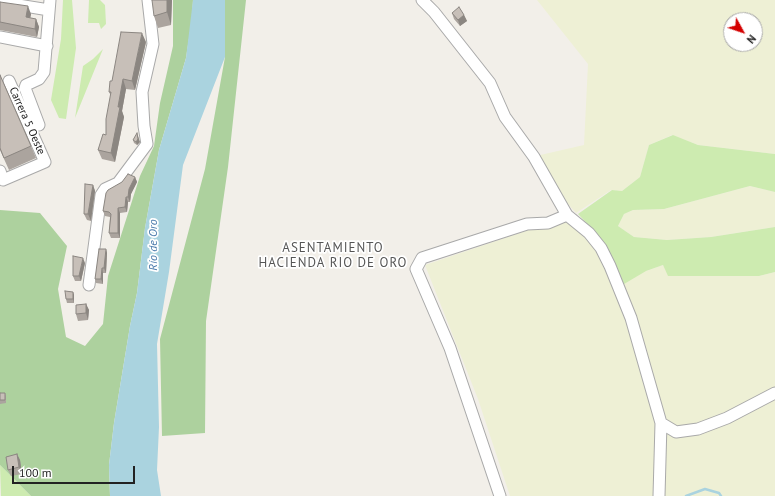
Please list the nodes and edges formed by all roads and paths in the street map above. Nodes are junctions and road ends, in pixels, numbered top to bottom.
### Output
1 (148, 0) edge
2 (422, 0) edge
3 (0, 2) edge
4 (50, 5) edge
5 (0, 37) edge
6 (47, 46) junction
7 (9, 81) dead end
8 (39, 125) dead end
9 (1, 175) edge
10 (567, 215) junction
11 (89, 285) dead end
12 (775, 393) edge
13 (661, 423) junction
14 (500, 496) edge
15 (659, 496) edge

1 - 11 street
2 - 10 street
3 - 4 street
4 - 6 street, Carrera 5 Oeste
5 - 6 street
6 - 8 street, Carrera 5 Oeste
7 - 9 street, Carrera 5 Oeste
10 - 13 street
10 - 14 street
12 - 13 street
13 - 15 street

